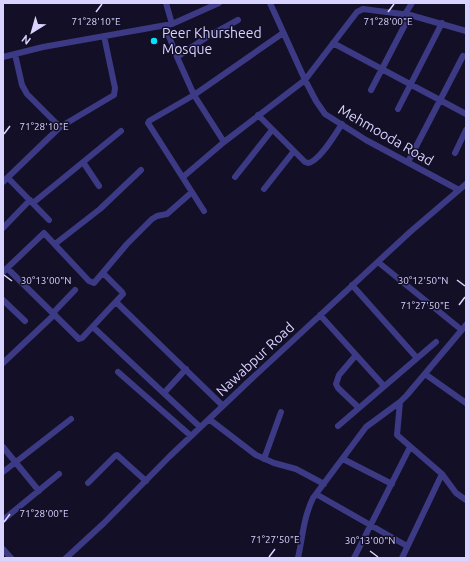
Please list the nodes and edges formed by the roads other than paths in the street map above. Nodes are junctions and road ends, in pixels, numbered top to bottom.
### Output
1 (166, 3) edge
2 (218, 3) edge
3 (270, 3) edge
4 (412, 3) edge
5 (408, 15) junction
6 (238, 20) dead end
7 (442, 23) junction
8 (172, 24) junction
9 (165, 26) junction
10 (466, 31) edge
11 (283, 34) junction
12 (104, 36) junction
13 (333, 43) junction
14 (15, 54) junction
15 (463, 56) dead end
16 (3, 57) edge
17 (177, 57) junction
18 (382, 69) junction
19 (305, 80) junction
20 (411, 84) junction
21 (371, 90) dead end
22 (194, 95) junction
23 (440, 100) junction
24 (398, 109) dead end
25 (466, 114) edge
26 (258, 115) junction
27 (342, 124) junction
28 (60, 128) junction
29 (272, 130) junction
30 (466, 130) edge
31 (121, 131) dead end
32 (224, 142) junction
33 (294, 151) junction
34 (455, 153) dead end
35 (83, 162) junction
36 (408, 162) junction
37 (141, 170) dead end
38 (183, 177) junction
39 (235, 177) dead end
40 (8, 178) junction
41 (3, 182) edge
42 (466, 184) edge
43 (98, 186) dead end
44 (264, 189) dead end
45 (459, 190) junction
46 (192, 192) junction
47 (31, 201) junction
48 (204, 211) dead end
49 (49, 220) dead end
50 (3, 228) edge
51 (55, 244) junction
52 (378, 262) junction
53 (5, 270) edge
54 (103, 273) junction
55 (352, 285) junction
56 (75, 290) dead end
57 (3, 300) edge
58 (116, 302) junction
59 (54, 313) junction
60 (320, 315) junction
61 (25, 322) dead end
62 (466, 326) edge
63 (93, 327) junction
64 (458, 327) dead end
65 (436, 342) dead end
66 (356, 355) junction
67 (417, 358) junction
68 (3, 363) edge
69 (186, 369) junction
70 (118, 372) dead end
71 (425, 374) junction
72 (384, 386) junction
73 (164, 393) junction
74 (400, 402) junction
75 (466, 403) edge
76 (223, 406) junction
77 (359, 408) junction
78 (281, 412) dead end
79 (71, 419) dead end
80 (209, 419) junction
81 (338, 426) dead end
82 (200, 427) junction
83 (191, 436) junction
84 (3, 447) edge
85 (410, 447) junction
86 (264, 459) junction
87 (343, 459) junction
88 (16, 463) junction
89 (3, 472) edge
90 (59, 474) dead end
91 (442, 474) junction
92 (146, 481) junction
93 (88, 483) dead end
94 (324, 484) junction
95 (392, 484) junction
96 (39, 491) junction
97 (316, 494) junction
98 (466, 500) edge
99 (3, 520) edge
100 (371, 525) junction
101 (407, 546) junction
102 (3, 549) edge
103 (11, 558) edge
104 (66, 558) edge
105 (298, 558) edge
106 (354, 558) edge
107 (402, 558) edge

1 - 8 street
2 - 8 street
3 - 11 street, Mehmooda Road
4 - 5 street
5 - 7 street
5 - 13 street
5 - 18 street
6 - 17 street
7 - 10 street
7 - 20 street
8 - 9 street
9 - 12 street
9 - 17 street
11 - 19 street, Mehmooda Road
11 - 22 street
12 - 14 street
12 - 28 street
13 - 18 street
13 - 19 street
14 - 16 street
14 - 28 street
15 - 23 street
17 - 22 street
18 - 20 street
18 - 21 street
19 - 26 street
19 - 27 street, Mehmooda Road
20 - 23 street
20 - 24 street
22 - 32 street
22 - 38 street
23 - 25 street
23 - 36 street
26 - 29 street
26 - 32 street
27 - 33 street
27 - 36 street, Mehmooda Road
28 - 40 street
29 - 33 street
29 - 39 street
30 - 34 street
31 - 35 street
32 - 38 street
33 - 44 street
35 - 43 street
35 - 47 street
36 - 45 street, Mehmooda Road
37 - 51 street
38 - 46 street
40 - 41 street
40 - 47 street
42 - 45 street, Nawabpur Road
45 - 52 street, Nawabpur Road
46 - 48 street
46 - 54 street
47 - 49 street
47 - 50 street
51 - 53 street
51 - 54 street
52 - 55 street, Nawabpur Road
52 - 64 street
53 - 59 street
54 - 58 street
55 - 60 street, Nawabpur Road
55 - 67 street
56 - 59 street
57 - 61 street
58 - 63 street
58 - 69 street
59 - 63 street
59 - 68 street
60 - 66 street
60 - 76 street, Nawabpur Road
62 - 71 street
63 - 73 street
65 - 67 street
66 - 72 street
66 - 77 street
67 - 72 street
69 - 73 street
69 - 76 street
70 - 83 street
71 - 74 street
71 - 75 street
72 - 77 street
73 - 82 street
74 - 85 street
74 - 87 street
76 - 80 street, Nawabpur Road
77 - 81 street
78 - 86 street
79 - 88 street
80 - 82 street, Nawabpur Road
80 - 86 street
82 - 83 street, Nawabpur Road
83 - 92 street, Nawabpur Road
84 - 88 street
85 - 91 street
85 - 95 street
86 - 94 street
87 - 94 street
87 - 95 street
88 - 89 street
88 - 96 street
90 - 96 street
91 - 98 street
91 - 101 street
92 - 93 street
92 - 104 street, Nawabpur Road
94 - 97 street
95 - 100 street
96 - 99 street
97 - 100 street
97 - 105 street
100 - 101 street
100 - 106 street
101 - 107 street
102 - 103 street

